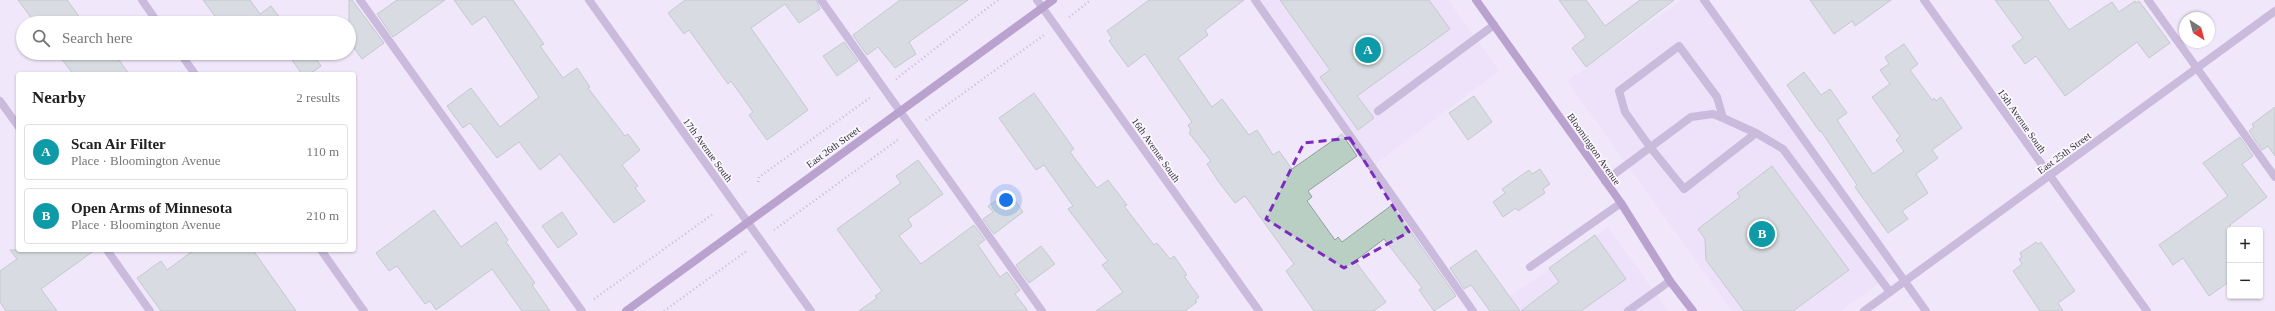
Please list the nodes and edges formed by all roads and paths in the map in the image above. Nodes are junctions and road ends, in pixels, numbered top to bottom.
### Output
1 (142, 0) edge
2 (360, 0) edge
3 (589, 0) edge
4 (821, 0) edge
5 (1037, 0) edge
6 (1053, 0) edge
7 (1090, 0) edge
8 (1255, 0) edge
9 (1476, 0) edge
10 (1704, 0) edge
11 (1924, 0) edge
12 (2148, 0) edge
13 (1042, 8) junction
14 (2275, 11) edge
15 (153, 16) edge
16 (1494, 25) junction
17 (1056, 26) junction
18 (185, 60) edge
19 (2198, 68) junction
20 (194, 72) edge
21 (0, 101) edge
22 (900, 110) junction
23 (1378, 111) dead end
24 (1723, 118) junction
25 (16, 123) edge
26 (913, 129) junction
27 (1756, 133) junction
28 (1650, 147) junction
29 (2049, 176) junction
30 (2275, 177) edge
31 (1605, 181) junction
32 (1621, 203) junction
33 (713, 214) dead end
34 (747, 222) junction
35 (761, 240) junction
36 (108, 252) edge
37 (322, 252) edge
38 (1530, 267) dead end
39 (1670, 281) junction
40 (1905, 281) junction
41 (1890, 292) junction
42 (581, 310) edge
43 (150, 311) edge
44 (364, 311) edge
45 (626, 311) edge
46 (664, 311) edge
47 (811, 311) edge
48 (1042, 311) edge
49 (1259, 311) edge
50 (1473, 311) edge
51 (1628, 311) edge
52 (1693, 311) edge
53 (1864, 311) edge
54 (1926, 311) edge
55 (2147, 311) edge

1 - 15 street
2 - 42 street
3 - 34 street, 17th Avenue South
4 - 22 street
5 - 13 street, 16th Avenue South
6 - 13 street, East 26th Street
7 - 17 path
8 - 50 street
9 - 16 street, Bloomington Avenue
10 - 40 street
11 - 29 street, 15th Avenue South
12 - 19 street
13 - 17 street, 16th Avenue South
13 - 22 street, East 26th Street
14 - 19 street, East 25th Street
16 - 23 street
16 - 31 street, Bloomington Avenue
17 - 26 path
17 - 49 street, 16th Avenue South
18 - 20 street
19 - 29 street, East 25th Street
19 - 30 street
21 - 25 street
22 - 26 street
22 - 34 street, East 26th Street
24 - 27 street
24 - 28 street
24 - 28 street
26 - 35 path
26 - 48 street
27 - 28 street
27 - 41 street
28 - 31 street
29 - 40 street, East 25th Street
29 - 55 street, 15th Avenue South
31 - 32 street, Bloomington Avenue
32 - 38 street
32 - 39 street, Bloomington Avenue
33 - 42 path
34 - 35 street, 17th Avenue South
34 - 45 street, East 26th Street
35 - 46 path
35 - 47 street, 17th Avenue South
36 - 43 street
37 - 44 street
39 - 51 street
39 - 52 street, Bloomington Avenue
40 - 41 street, East 25th Street
40 - 54 street
41 - 53 street, East 25th Street

